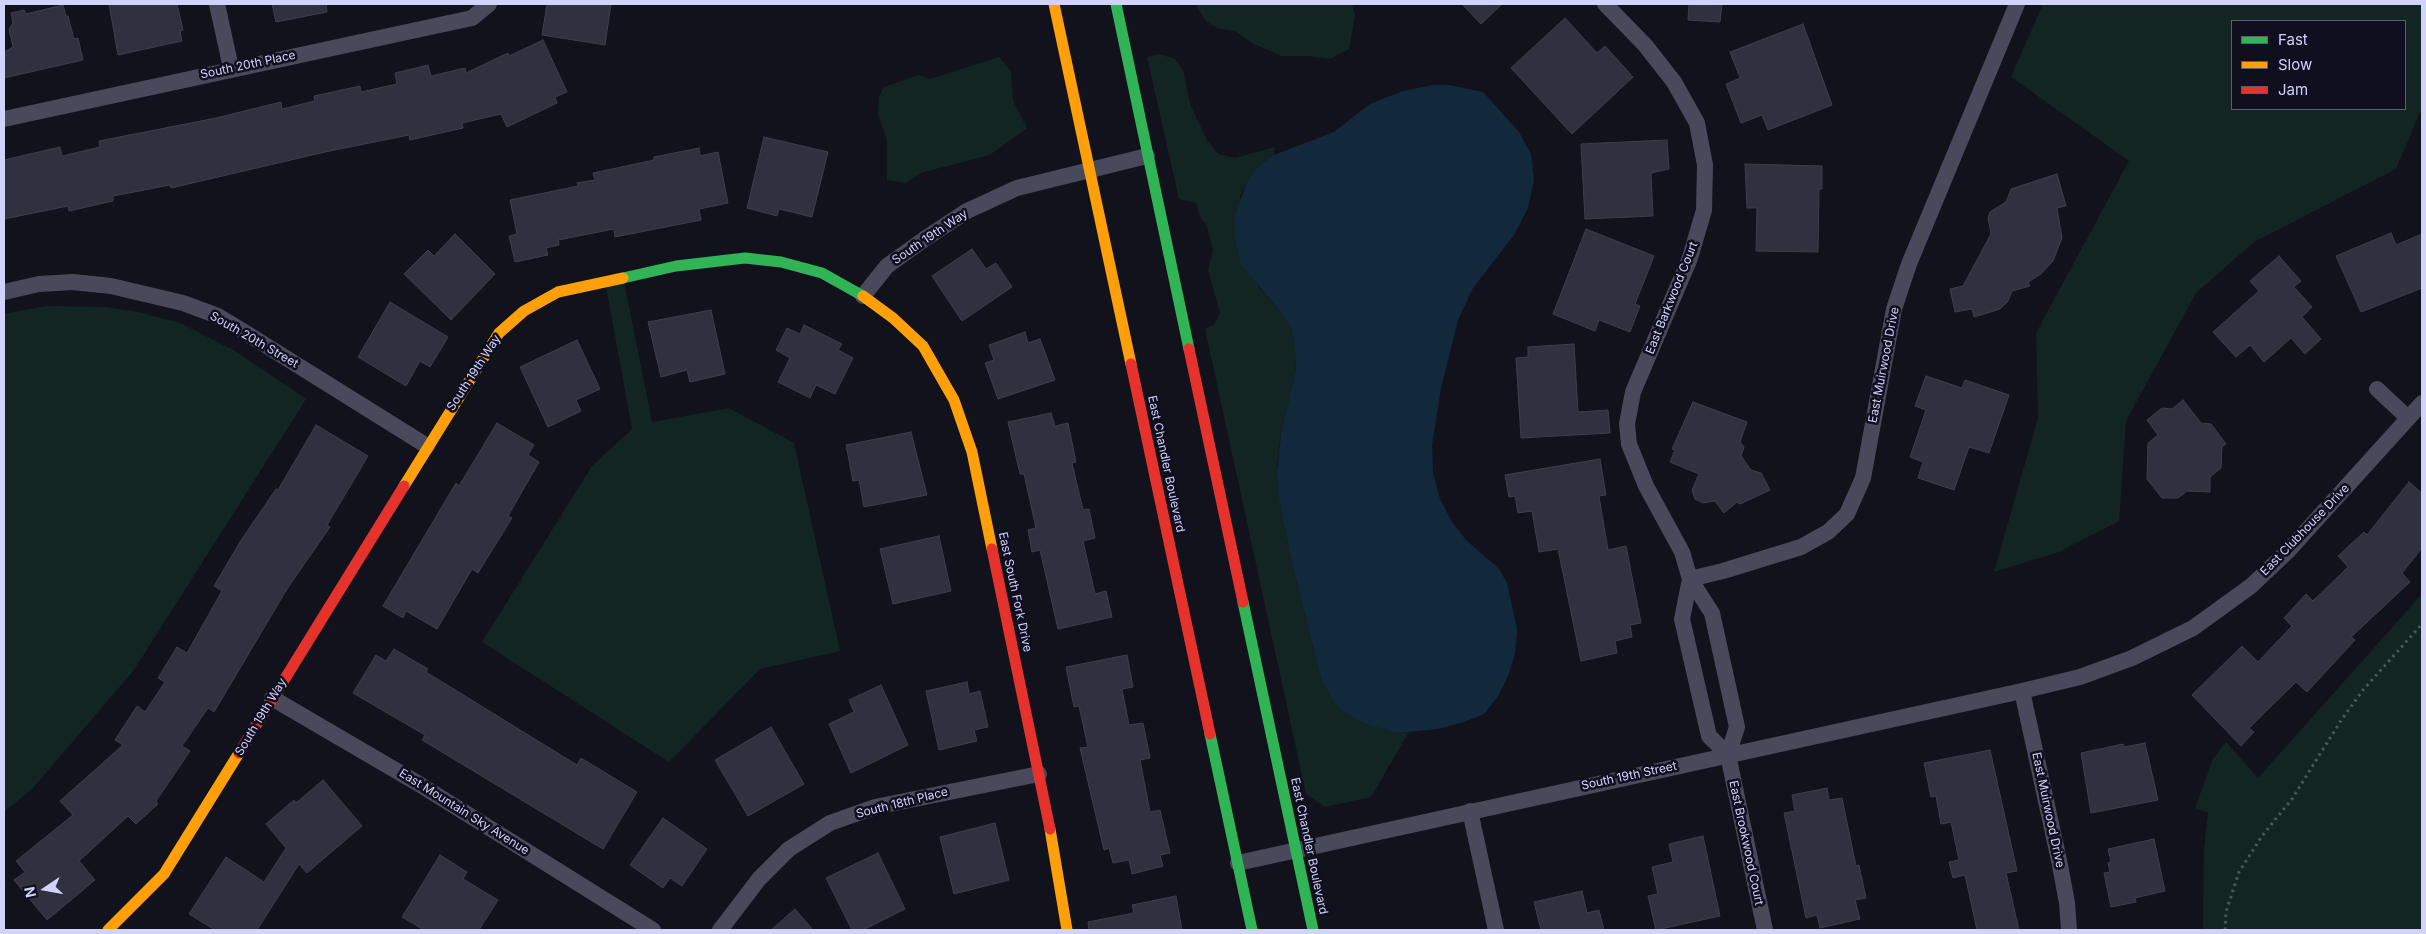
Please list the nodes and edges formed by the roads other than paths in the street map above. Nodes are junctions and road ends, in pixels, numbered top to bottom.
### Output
1 (217, 4) edge
2 (489, 4) edge
3 (1054, 4) edge
4 (1116, 4) edge
5 (1605, 4) edge
6 (2017, 4) edge
7 (231, 68) junction
8 (4, 119) edge
9 (1147, 156) junction
10 (1088, 170) junction
11 (4, 292) edge
12 (863, 296) junction
13 (2377, 389) dead end
14 (2422, 403) edge
15 (2408, 418) junction
16 (428, 446) junction
17 (1690, 579) junction
18 (2022, 691) junction
19 (272, 698) junction
20 (1728, 755) junction
21 (1039, 774) junction
22 (1470, 811) junction
23 (1296, 850) junction
24 (1238, 863) junction
25 (108, 930) edge
26 (653, 930) edge
27 (720, 930) edge
28 (1068, 930) edge
29 (1252, 930) edge
30 (1313, 930) edge
31 (1496, 930) edge
32 (1765, 930) edge
33 (2069, 930) edge

1 - 7 street
2 - 7 street, South 20th Place
3 - 10 main road, East Chandler Boulevard
4 - 9 main road, East Chandler Boulevard
5 - 17 street, East Barkwood Court
6 - 17 street, East Muirwood Drive
7 - 8 street, South 20th Place
9 - 10 street, South 19th Way
9 - 23 main road, East Chandler Boulevard
10 - 12 street, South 19th Way
10 - 24 main road, East Chandler Boulevard
11 - 16 street, South 20th Street
12 - 16 main road, South 19th Way
12 - 21 main road, East South Fork Drive
13 - 15 street
14 - 15 street, East Clubhouse Drive
15 - 18 street, East Clubhouse Drive
16 - 19 main road, South 19th Way
17 - 20 street, East Barkwood Court
17 - 20 street, East Barkwood Court
18 - 20 street, South 19th Street
18 - 33 street, East Muirwood Drive
19 - 25 main road, South 19th Way
19 - 26 street, East Mountain Sky Avenue
20 - 22 street, South 19th Street
20 - 32 street, East Brookwood Court
21 - 27 street, South 18th Place
21 - 28 main road, East South Fork Drive
22 - 23 street, South 19th Street
22 - 31 street
23 - 24 street, South 19th Street
23 - 30 main road, East Chandler Boulevard
24 - 29 main road, East Chandler Boulevard

